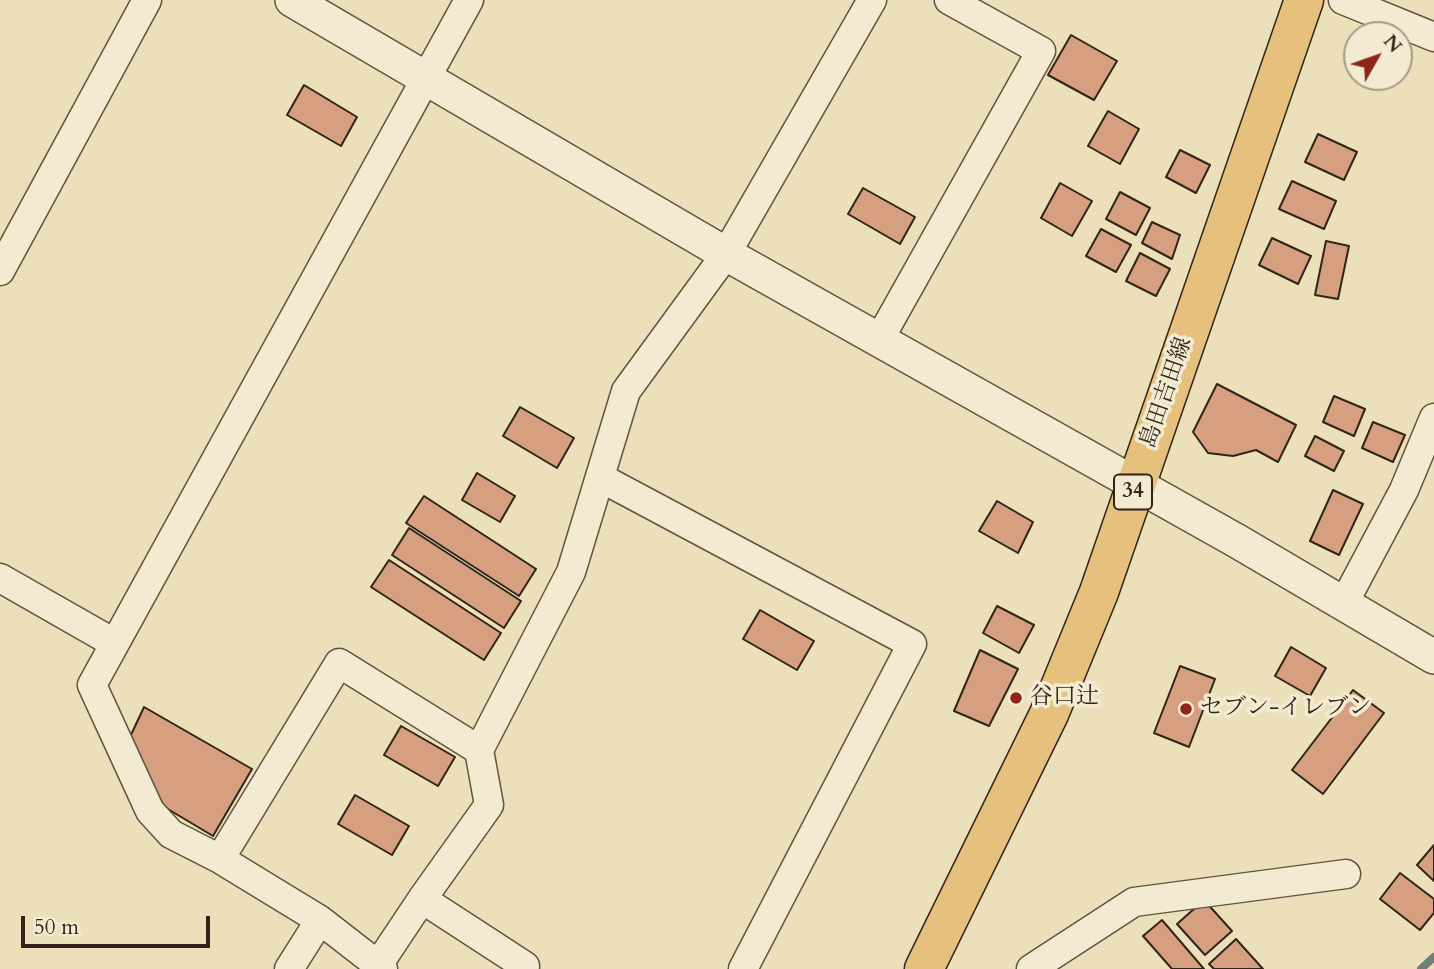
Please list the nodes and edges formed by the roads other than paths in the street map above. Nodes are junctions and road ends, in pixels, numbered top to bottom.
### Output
1 (147, 0) edge
2 (292, 0) edge
3 (469, 0) edge
4 (872, 0) edge
5 (949, 0) edge
6 (1304, 0) edge
7 (1343, 0) edge
8 (1434, 37) edge
9 (426, 77) junction
10 (726, 254) junction
11 (0, 271) edge
12 (879, 340) junction
13 (1434, 418) edge
14 (601, 478) junction
15 (1135, 484) junction
16 (0, 578) edge
17 (1344, 603) junction
18 (114, 643) junction
19 (1434, 657) edge
20 (479, 750) junction
21 (220, 859) junction
22 (1346, 874) dead end
23 (422, 899) junction
24 (320, 920) junction
25 (381, 967) edge
26 (526, 968) edge
27 (289, 969) edge
28 (743, 969) edge
29 (924, 969) edge
30 (1031, 969) edge

1 - 11 street
2 - 9 street
3 - 9 street
4 - 10 street
5 - 12 street
6 - 15 main road, 島田吉田線 / 34
7 - 8 street
9 - 10 street
9 - 18 street
10 - 12 street
10 - 14 street
12 - 15 street
13 - 17 street
14 - 20 street
14 - 28 street
15 - 17 street
15 - 29 main road, 島田吉田線 / 34
16 - 18 street
17 - 19 street
18 - 21 street
20 - 21 street
20 - 23 street
21 - 24 street
22 - 30 street
23 - 25 street
23 - 26 street
24 - 25 street
24 - 27 street

